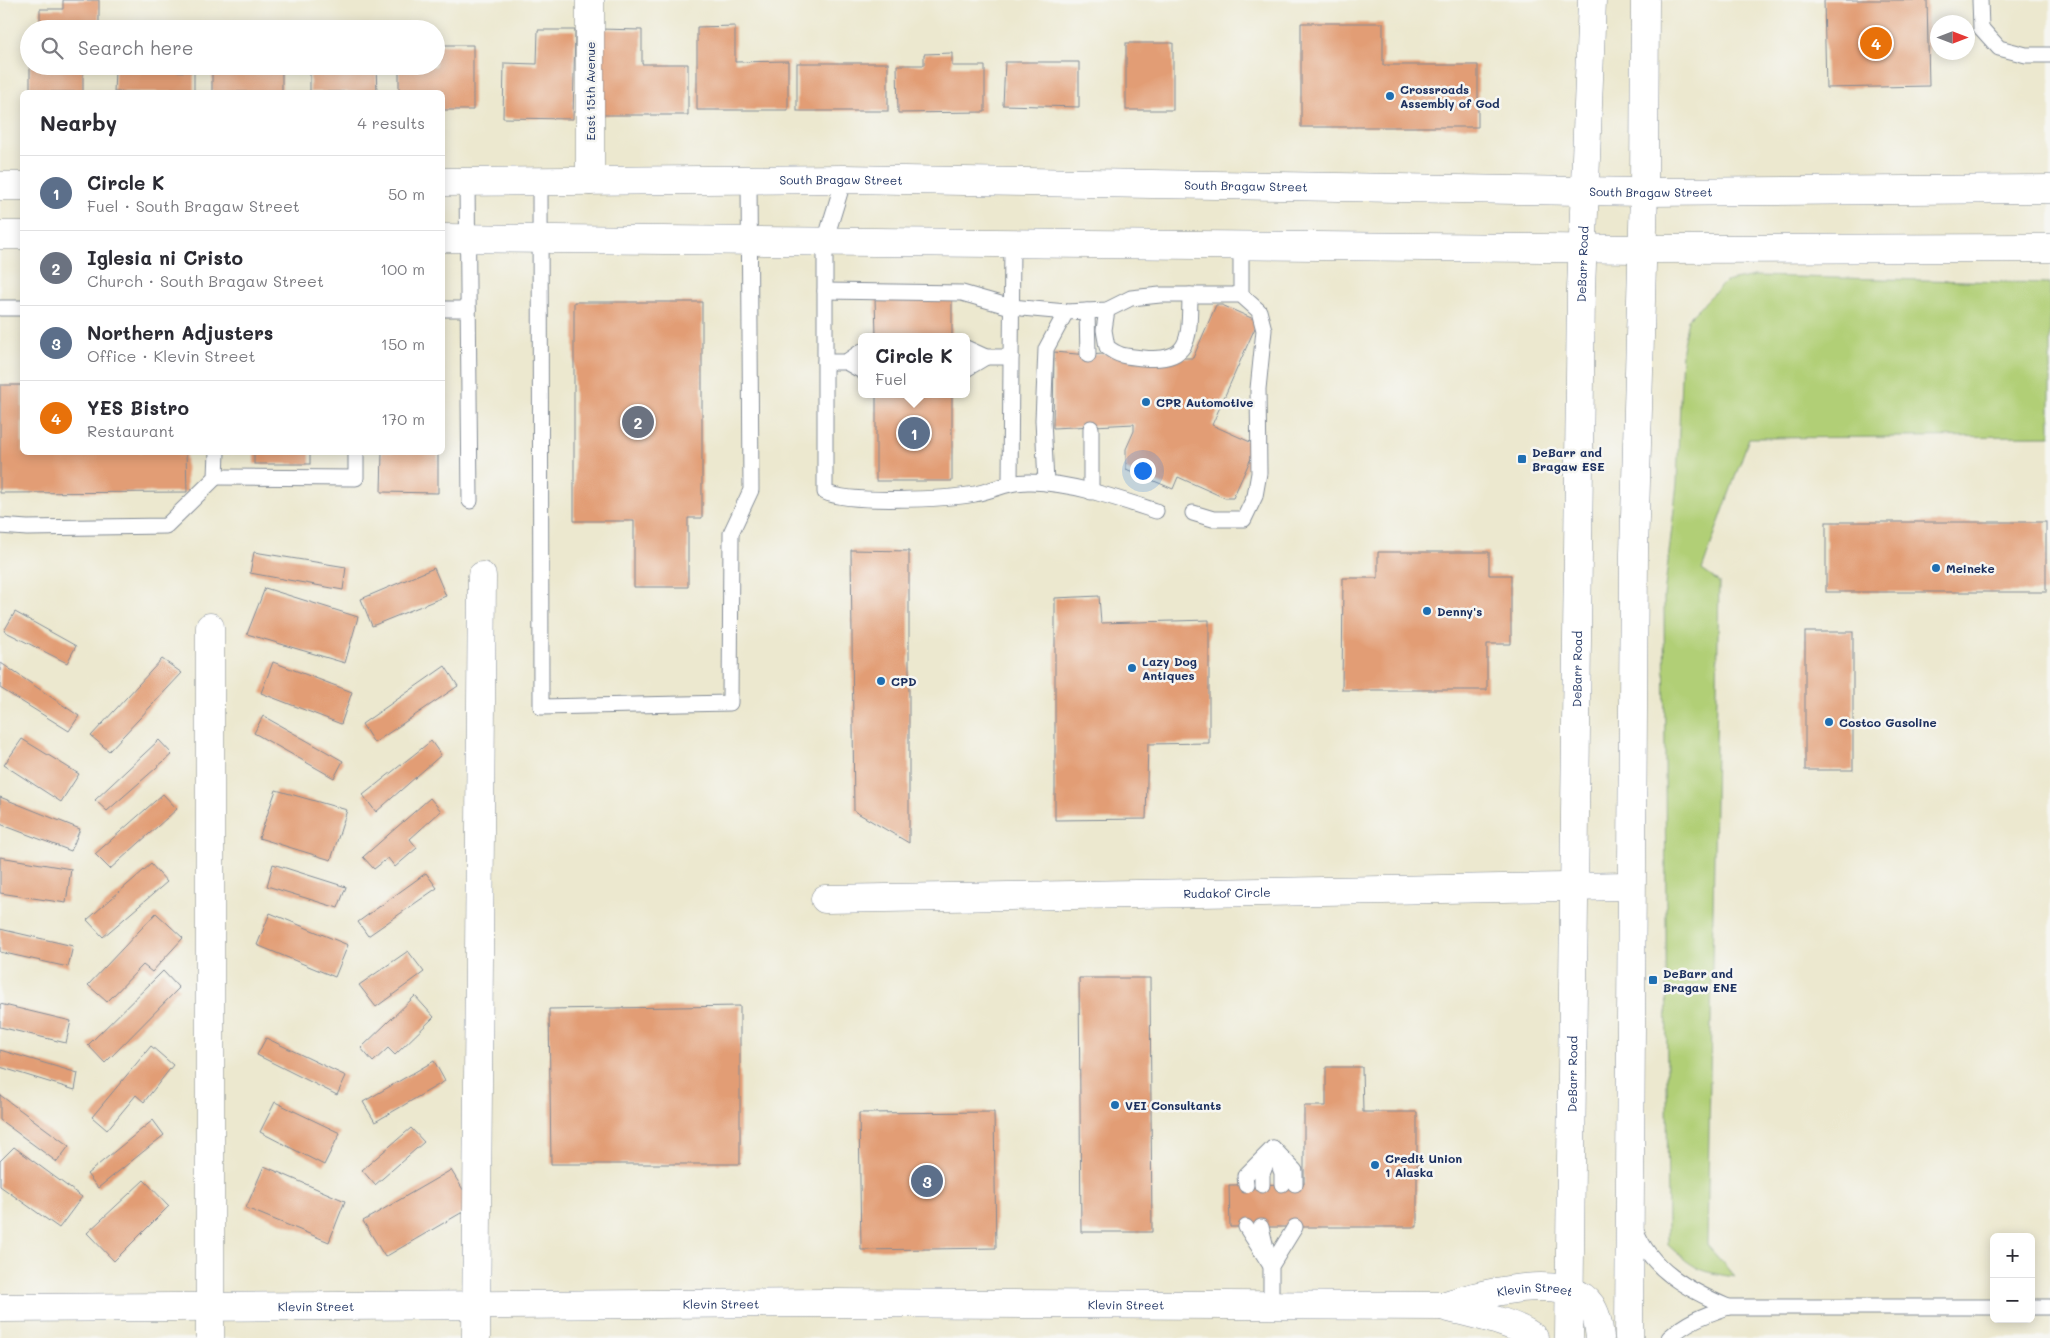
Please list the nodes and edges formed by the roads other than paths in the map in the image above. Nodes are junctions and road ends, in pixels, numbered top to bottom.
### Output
1 (590, 0) edge
2 (1592, 0) edge
3 (1645, 0) edge
4 (1980, 0) edge
5 (2050, 55) edge
6 (844, 179) junction
7 (749, 180) junction
8 (540, 181) junction
9 (590, 181) junction
10 (455, 182) edge
11 (0, 186) edge
12 (20, 186) edge
13 (2050, 188) edge
14 (1585, 190) junction
15 (1644, 192) junction
16 (0, 235) edge
17 (20, 235) edge
18 (455, 238) edge
19 (540, 239) junction
20 (749, 241) junction
21 (825, 241) junction
22 (1012, 243) junction
23 (1240, 245) junction
24 (1582, 248) junction
25 (2050, 248) edge
26 (1642, 249) junction
27 (825, 291) junction
28 (1190, 295) junction
29 (1241, 295) junction
30 (1011, 307) junction
31 (0, 308) edge
32 (20, 308) edge
33 (445, 309) edge
34 (468, 309) junction
35 (1107, 310) junction
36 (1087, 311) junction
37 (1066, 312) junction
38 (970, 350) edge
39 (858, 354) edge
40 (1088, 355) dead end
41 (986, 357) junction
42 (1011, 357) junction
43 (825, 362) junction
44 (846, 362) junction
45 (970, 367) edge
46 (858, 369) edge
47 (1091, 428) dead end
48 (216, 455) edge
49 (356, 455) edge
50 (216, 477) junction
51 (1010, 483) junction
52 (1046, 484) junction
53 (1090, 492) junction
54 (470, 501) dead end
55 (1156, 511) dead end
56 (1193, 512) dead end
57 (0, 526) edge
58 (482, 576) dead end
59 (210, 627) dead end
60 (1630, 886) junction
61 (1574, 887) junction
62 (825, 899) dead end
63 (1273, 1148) junction
64 (1288, 1184) dead end
65 (1246, 1185) dead end
66 (1262, 1185) dead end
67 (1629, 1213) junction
68 (1253, 1227) dead end
69 (1288, 1227) dead end
70 (1271, 1266) junction
71 (1569, 1290) junction
72 (476, 1306) junction
73 (1271, 1306) junction
74 (1442, 1306) junction
75 (210, 1307) junction
76 (1728, 1307) junction
77 (1990, 1307) edge
78 (2035, 1307) edge
79 (2050, 1307) edge
80 (0, 1308) edge
81 (210, 1338) edge
82 (476, 1338) edge
83 (1534, 1338) edge
84 (1569, 1338) edge
85 (1600, 1338) edge
86 (1629, 1338) edge
87 (1669, 1338) edge

1 - 9 main road, East 15th Avenue
2 - 14 main road, DeBarr Road
3 - 15 main road
4 - 5 lane
6 - 7 main road, South Bragaw Street
6 - 14 main road, South Bragaw Street
6 - 21 lane
7 - 9 main road, South Bragaw Street
7 - 20 lane
8 - 9 main road, South Bragaw Street
8 - 10 main road, South Bragaw Street
8 - 19 lane
10 - 18 lane
11 - 12 main road
13 - 15 main road, South Bragaw Street
14 - 15 main road, South Bragaw Street
14 - 24 main road, DeBarr Road
15 - 26 main road
16 - 17 main road
18 - 19 main road
18 - 34 lane
19 - 20 main road
19 - 20 lane
20 - 21 main road
21 - 22 main road
21 - 27 lane
22 - 23 main road
22 - 30 lane
23 - 24 main road
23 - 29 lane
24 - 26 main road
24 - 61 main road, DeBarr Road
25 - 26 main road
26 - 60 main road
27 - 30 lane
27 - 43 lane
28 - 29 lane
28 - 35 lane
28 - 35 lane
29 - 56 lane
30 - 37 lane
30 - 42 lane
31 - 32 lane
33 - 34 lane
34 - 54 lane
35 - 36 lane
36 - 37 lane
36 - 40 lane
37 - 52 lane
38 - 41 lane
39 - 44 lane
41 - 42 lane
41 - 45 lane
42 - 51 lane
43 - 44 lane
43 - 51 lane
44 - 46 lane
47 - 53 lane
48 - 50 lane
49 - 50 lane
50 - 57 lane
51 - 52 lane
52 - 53 lane
53 - 55 lane
58 - 72 main road
59 - 75 main road
60 - 61 main road, Rudakof Circle
60 - 67 main road
61 - 62 main road, Rudakof Circle
61 - 71 main road, DeBarr Road
63 - 64 lane
63 - 65 lane
63 - 66 lane
67 - 76 lane
67 - 86 main road
68 - 70 lane
69 - 70 lane
70 - 73 lane
71 - 74 main road, Klevin Street
71 - 84 main road, DeBarr Road
71 - 85 main road, Klevin Street
72 - 73 main road, Klevin Street
72 - 75 main road, Klevin Street
72 - 82 main road
73 - 74 main road, Klevin Street
74 - 83 main road, Klevin Street
75 - 80 main road, Klevin Street
75 - 81 main road
76 - 77 lane
76 - 87 lane
78 - 79 lane

